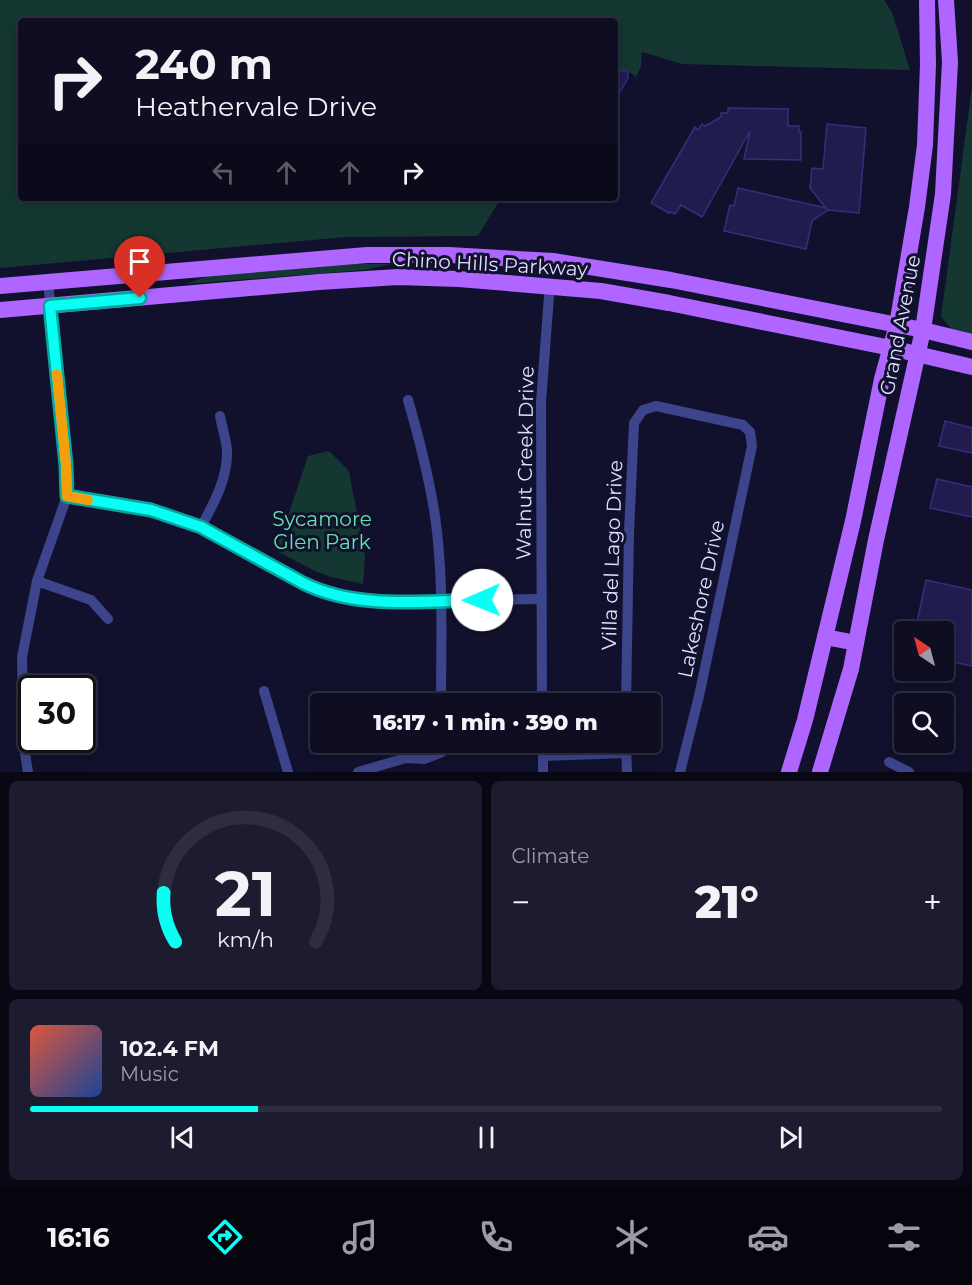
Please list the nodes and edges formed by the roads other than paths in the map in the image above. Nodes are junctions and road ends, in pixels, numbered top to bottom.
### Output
1 (927, 0) edge
2 (946, 0) edge
3 (927, 89) junction
4 (944, 194) junction
5 (48, 282) junction
6 (0, 286) edge
7 (549, 296) dead end
8 (50, 306) junction
9 (0, 310) edge
10 (897, 325) junction
11 (923, 330) junction
12 (972, 342) edge
13 (891, 348) junction
14 (917, 354) junction
15 (972, 367) edge
16 (408, 400) dead end
17 (220, 416) dead end
18 (750, 432) joint
19 (67, 496) junction
20 (201, 527) junction
21 (37, 581) junction
22 (541, 599) junction
23 (442, 601) junction
24 (108, 619) dead end
25 (824, 642) junction
26 (855, 648) junction
27 (264, 691) dead end
28 (441, 693) edge
29 (542, 693) edge
30 (626, 693) edge
31 (433, 753) edge
32 (574, 753) edge
33 (626, 753) edge
34 (543, 756) joint
35 (889, 762) dead end
36 (28, 772) edge
37 (288, 772) edge
38 (358, 772) edge
39 (543, 772) edge
40 (627, 772) edge
41 (680, 772) edge
42 (789, 772) edge
43 (820, 772) edge
44 (909, 772) edge

1 - 3 main road, Grand Avenue
2 - 4 main road, Grand Avenue
3 - 4 main road
3 - 10 main road, Grand Avenue
4 - 11 main road, Grand Avenue
5 - 6 main road, Chino Hills Parkway
5 - 8 street
5 - 10 main road, Chino Hills Parkway
7 - 22 street, Walnut Creek Drive
8 - 9 main road, Chino Hills Parkway
8 - 13 main road, Chino Hills Parkway
8 - 19 street
10 - 11 main road, Chino Hills Parkway
10 - 13 main road, Grand Avenue
11 - 12 main road, Chino Hills Parkway
11 - 14 main road, Grand Avenue
13 - 14 main road, Chino Hills Parkway
13 - 25 main road, Grand Avenue
14 - 15 main road, Chino Hills Parkway
14 - 26 main road, Grand Avenue
16 - 23 street
17 - 20 street
18 - 30 street, Villa del Lago Drive
18 - 41 street, Lakeshore Drive
19 - 20 street
19 - 21 street
20 - 23 street
21 - 24 street
21 - 36 street
22 - 23 street
22 - 29 street, Walnut Creek Drive
23 - 28 street
25 - 26 main road
25 - 42 main road, Grand Avenue
26 - 43 main road, Grand Avenue
27 - 37 street
31 - 38 street
32 - 34 street
33 - 40 street
34 - 39 street
35 - 44 street

